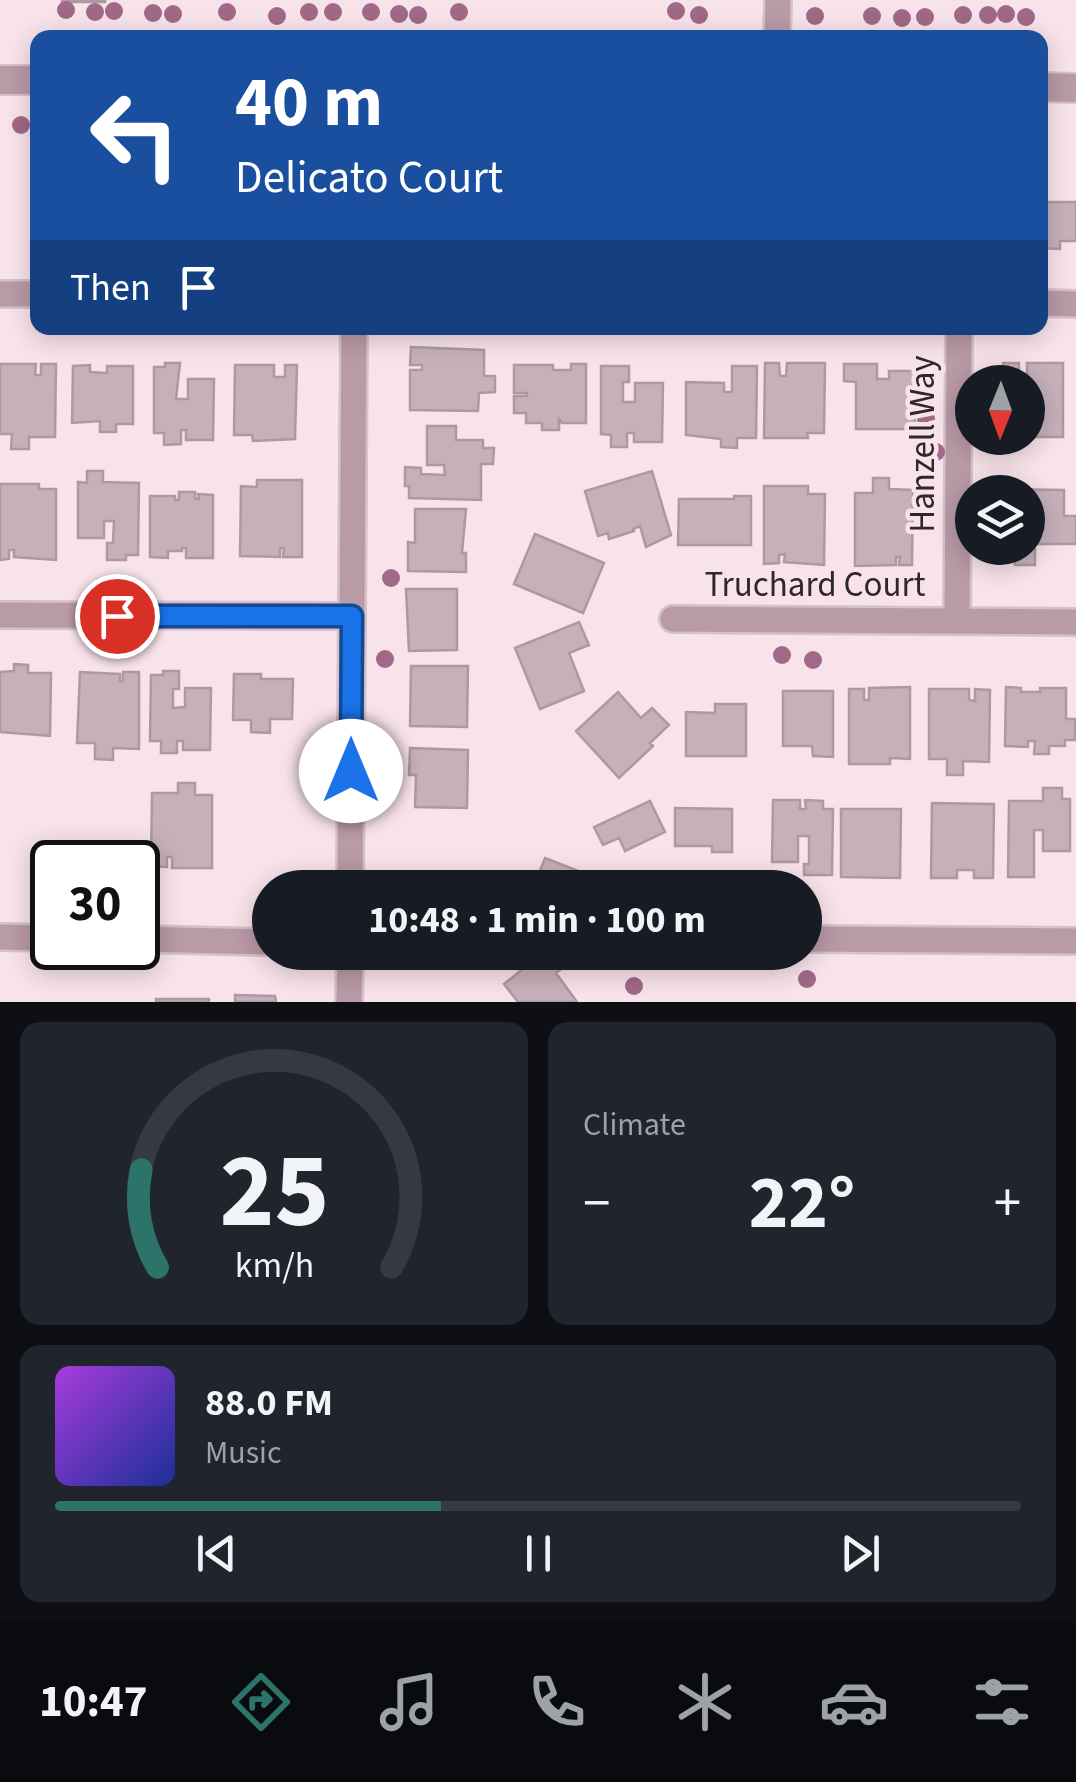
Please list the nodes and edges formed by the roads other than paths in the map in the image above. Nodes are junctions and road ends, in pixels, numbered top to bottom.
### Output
1 (778, 0) edge
2 (777, 30) edge
3 (0, 80) edge
4 (30, 80) edge
5 (1048, 87) edge
6 (1076, 88) edge
7 (0, 294) edge
8 (30, 294) edge
9 (1048, 304) edge
10 (1076, 304) edge
11 (354, 335) edge
12 (960, 335) edge
13 (0, 615) edge
14 (352, 616) junction
15 (673, 619) dead end
16 (957, 621) junction
17 (1076, 622) edge
18 (350, 870) edge
19 (0, 937) edge
20 (30, 938) edge
21 (822, 938) edge
22 (160, 940) edge
23 (1076, 941) edge
24 (252, 942) edge
25 (350, 970) edge
26 (349, 1002) edge

1 - 2 street
3 - 4 street
5 - 6 street
7 - 8 street
9 - 10 street
11 - 14 street
12 - 16 street, Hanzell Way
13 - 14 street
14 - 18 street
15 - 16 street, Truchard Court
16 - 17 street, Truchard Court
19 - 20 street
21 - 23 street
22 - 24 street
25 - 26 street

